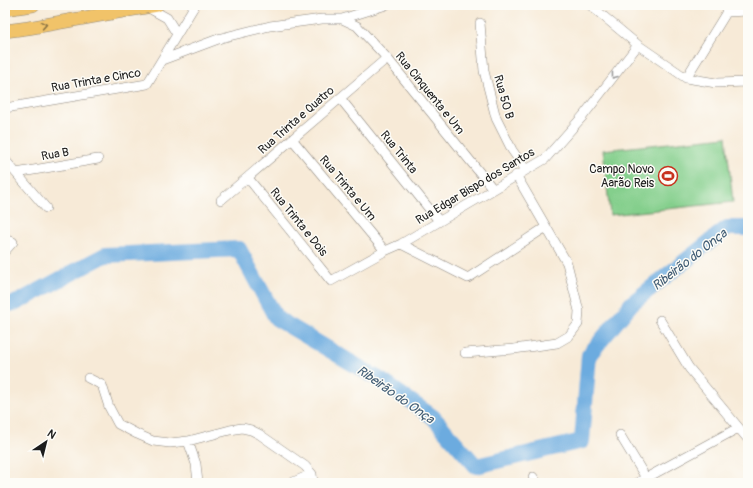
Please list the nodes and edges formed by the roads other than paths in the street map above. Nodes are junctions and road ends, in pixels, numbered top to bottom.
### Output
1 (34, 5) edge
2 (195, 5) edge
3 (386, 5) edge
4 (590, 5) edge
5 (152, 6) edge
6 (5, 9) edge
7 (729, 9) edge
8 (748, 11) edge
9 (342, 19) junction
10 (480, 23) dead end
11 (5, 30) edge
12 (177, 34) junction
13 (638, 45) junction
14 (387, 58) junction
15 (162, 60) junction
16 (686, 78) junction
17 (748, 82) edge
18 (340, 98) junction
19 (5, 108) edge
20 (292, 139) junction
21 (98, 159) dead end
22 (5, 160) edge
23 (526, 170) junction
24 (16, 173) junction
25 (516, 175) junction
26 (248, 178) junction
27 (493, 190) junction
28 (221, 200) dead end
29 (46, 208) dead end
30 (439, 221) junction
31 (546, 227) junction
32 (5, 239) edge
33 (401, 244) junction
34 (5, 251) edge
35 (385, 251) junction
36 (331, 281) joint
37 (660, 320) dead end
38 (465, 353) dead end
39 (88, 378) dead end
40 (738, 428) junction
41 (620, 435) dead end
42 (748, 439) edge
43 (188, 441) junction
44 (312, 478) edge
45 (646, 478) junction
46 (198, 483) edge
47 (291, 483) edge
48 (637, 483) edge

1 - 6 highway
2 - 12 street, Rua Trinta e Cinco
3 - 9 street, Rua Cinquenta e Um
4 - 13 street
11 -> 5 highway
5 - 12 street
7 - 8 street
7 - 16 street
9 - 14 street, Rua Cinquenta e Um
9 - 15 street, Rua Cinquenta e Um
10 - 23 street, Rua 50 B
12 - 15 street, Rua Trinta e Cinco
13 - 16 street
13 -> 23 street, Rua Edgar Bispo dos Santos
14 - 18 street, Rua Trinta e Quatro
14 - 27 street, Rua Cinquenta e Um
15 - 19 street, Rua Trinta e Cinco
16 - 17 street
18 - 20 street, Rua Trinta e Quatro
18 - 30 street, Rua Trinta
20 - 26 street, Rua Trinta e Quatro
20 - 35 street, Rua Trinta e Um
21 - 24 street, Rua B
22 - 24 street
23 - 25 street, Rua Edgar Bispo dos Santos
24 - 29 street
25 - 27 street, Rua Edgar Bispo dos Santos
25 - 31 street
26 - 28 street, Rua Trinta e Quatro
26 - 36 street, Rua Trinta e Dois
27 - 30 street, Rua Edgar Bispo dos Santos
30 - 33 street, Rua Edgar Bispo dos Santos
31 - 33 street
31 - 38 street
32 - 34 street
33 - 35 street, Rua Edgar Bispo dos Santos
35 - 36 street, Rua Edgar Bispo dos Santos
37 - 40 street
39 - 43 street
40 - 42 street
40 - 45 street
41 - 45 street
43 - 44 street
43 - 46 street
44 - 47 street
45 - 48 street

